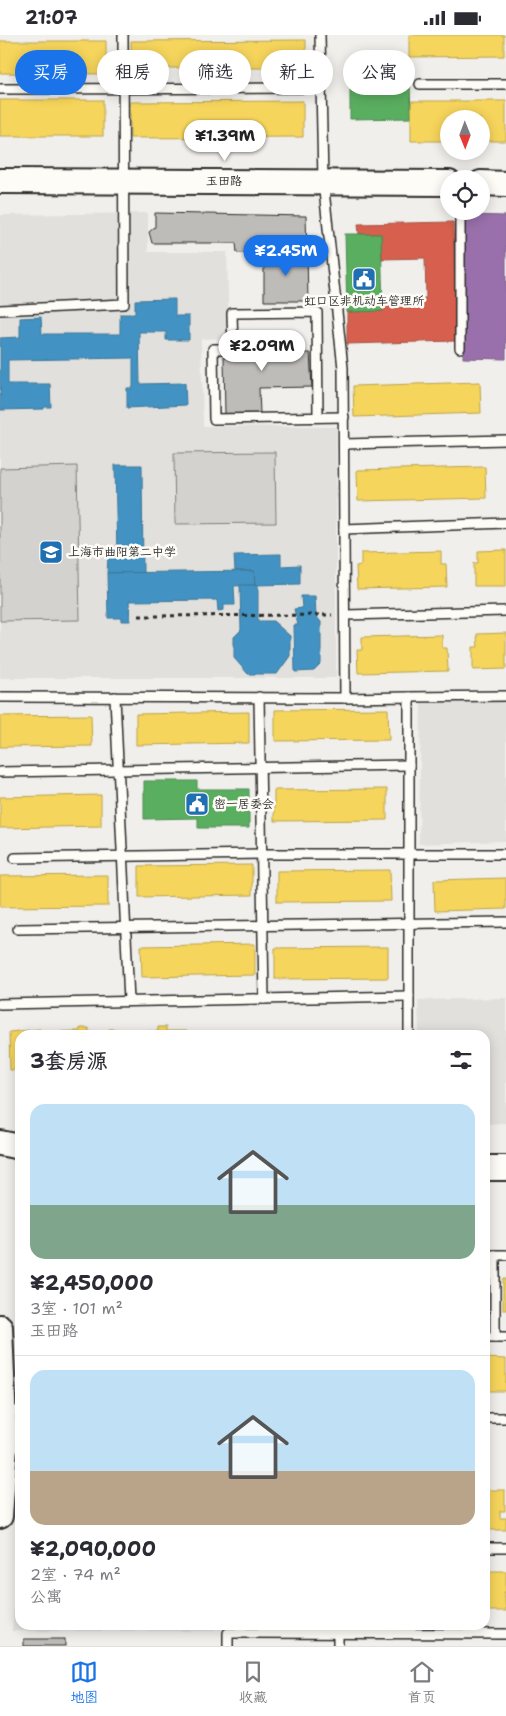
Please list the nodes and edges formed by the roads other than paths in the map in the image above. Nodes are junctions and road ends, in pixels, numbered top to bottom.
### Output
1 (123, 35) edge
2 (320, 35) edge
3 (123, 50) edge
4 (320, 50) edge
5 (506, 83) edge
6 (420, 84) dead end
7 (97, 88) edge
8 (169, 88) edge
9 (261, 88) edge
10 (0, 89) edge
11 (123, 95) edge
12 (320, 95) edge
13 (0, 181) edge
14 (123, 181) junction
15 (323, 181) junction
16 (440, 183) edge
17 (490, 183) edge
18 (506, 184) edge
19 (460, 220) edge
20 (0, 310) edge
21 (460, 348) dead end
22 (318, 417) junction
23 (344, 417) junction
24 (506, 440) edge
25 (344, 444) junction
26 (506, 523) edge
27 (344, 529) junction
28 (506, 611) edge
29 (345, 615) junction
30 (506, 696) edge
31 (0, 697) edge
32 (115, 697) junction
33 (259, 697) junction
34 (409, 697) junction
35 (345, 698) junction
36 (409, 765) junction
37 (260, 767) junction
38 (119, 770) junction
39 (0, 772) edge
40 (262, 854) junction
41 (506, 854) edge
42 (409, 855) junction
43 (122, 856) junction
44 (15, 858) dead end
45 (506, 922) edge
46 (409, 923) junction
47 (263, 926) junction
48 (126, 928) junction
49 (18, 929) dead end
50 (409, 997) junction
51 (264, 999) junction
52 (129, 1001) junction
53 (0, 1004) edge
54 (409, 1030) edge
55 (0, 1143) edge
56 (15, 1146) edge
57 (490, 1168) edge
58 (506, 1169) edge
59 (490, 1255) edge
60 (495, 1255) junction
61 (506, 1255) edge
62 (0, 1327) edge
63 (490, 1337) edge
64 (495, 1337) junction
65 (506, 1337) edge
66 (12, 1411) edge
67 (490, 1418) edge
68 (506, 1418) edge
69 (0, 1516) edge
70 (490, 1548) edge
71 (506, 1548) edge
72 (310, 1630) edge
73 (338, 1630) edge
74 (446, 1630) edge
75 (506, 1634) edge
76 (228, 1646) edge
77 (338, 1646) edge

1 - 3 lane
2 - 4 lane
5 - 6 lane
7 - 10 lane
8 - 9 lane
11 - 14 lane
12 - 15 lane
13 - 14 street, 玉田路
14 - 15 street, 玉田路
14 - 20 lane
15 - 16 street, 玉田路
15 - 23 lane
17 - 18 street
19 - 21 lane
22 - 22 lane
22 - 23 lane
23 - 25 lane
24 - 25 lane
25 - 27 lane
26 - 27 lane
27 - 29 lane
28 - 29 lane
29 - 35 lane
30 - 34 lane
31 - 32 lane
32 - 33 lane
32 - 38 lane
33 - 35 lane
33 - 37 lane
34 - 35 lane
34 - 36 lane
36 - 37 lane
36 - 42 lane
37 - 38 lane
37 - 40 lane
38 - 39 lane
38 - 43 lane
40 - 42 lane
40 - 43 lane
40 - 47 lane
41 - 42 lane
42 - 46 lane
43 - 44 lane
43 - 48 lane
45 - 46 lane
46 - 47 lane
46 - 50 lane
47 - 48 lane
47 - 51 lane
48 - 49 lane
48 - 52 lane
50 - 51 lane
50 - 54 lane
51 - 52 lane
52 - 53 lane
55 - 56 street
57 - 58 street
59 - 60 lane
60 - 61 lane
60 - 64 lane
62 - 66 street
63 - 64 lane
64 - 65 lane
66 - 69 street
67 - 68 lane
70 - 71 lane
72 - 76 lane
73 - 77 lane
74 - 75 lane

